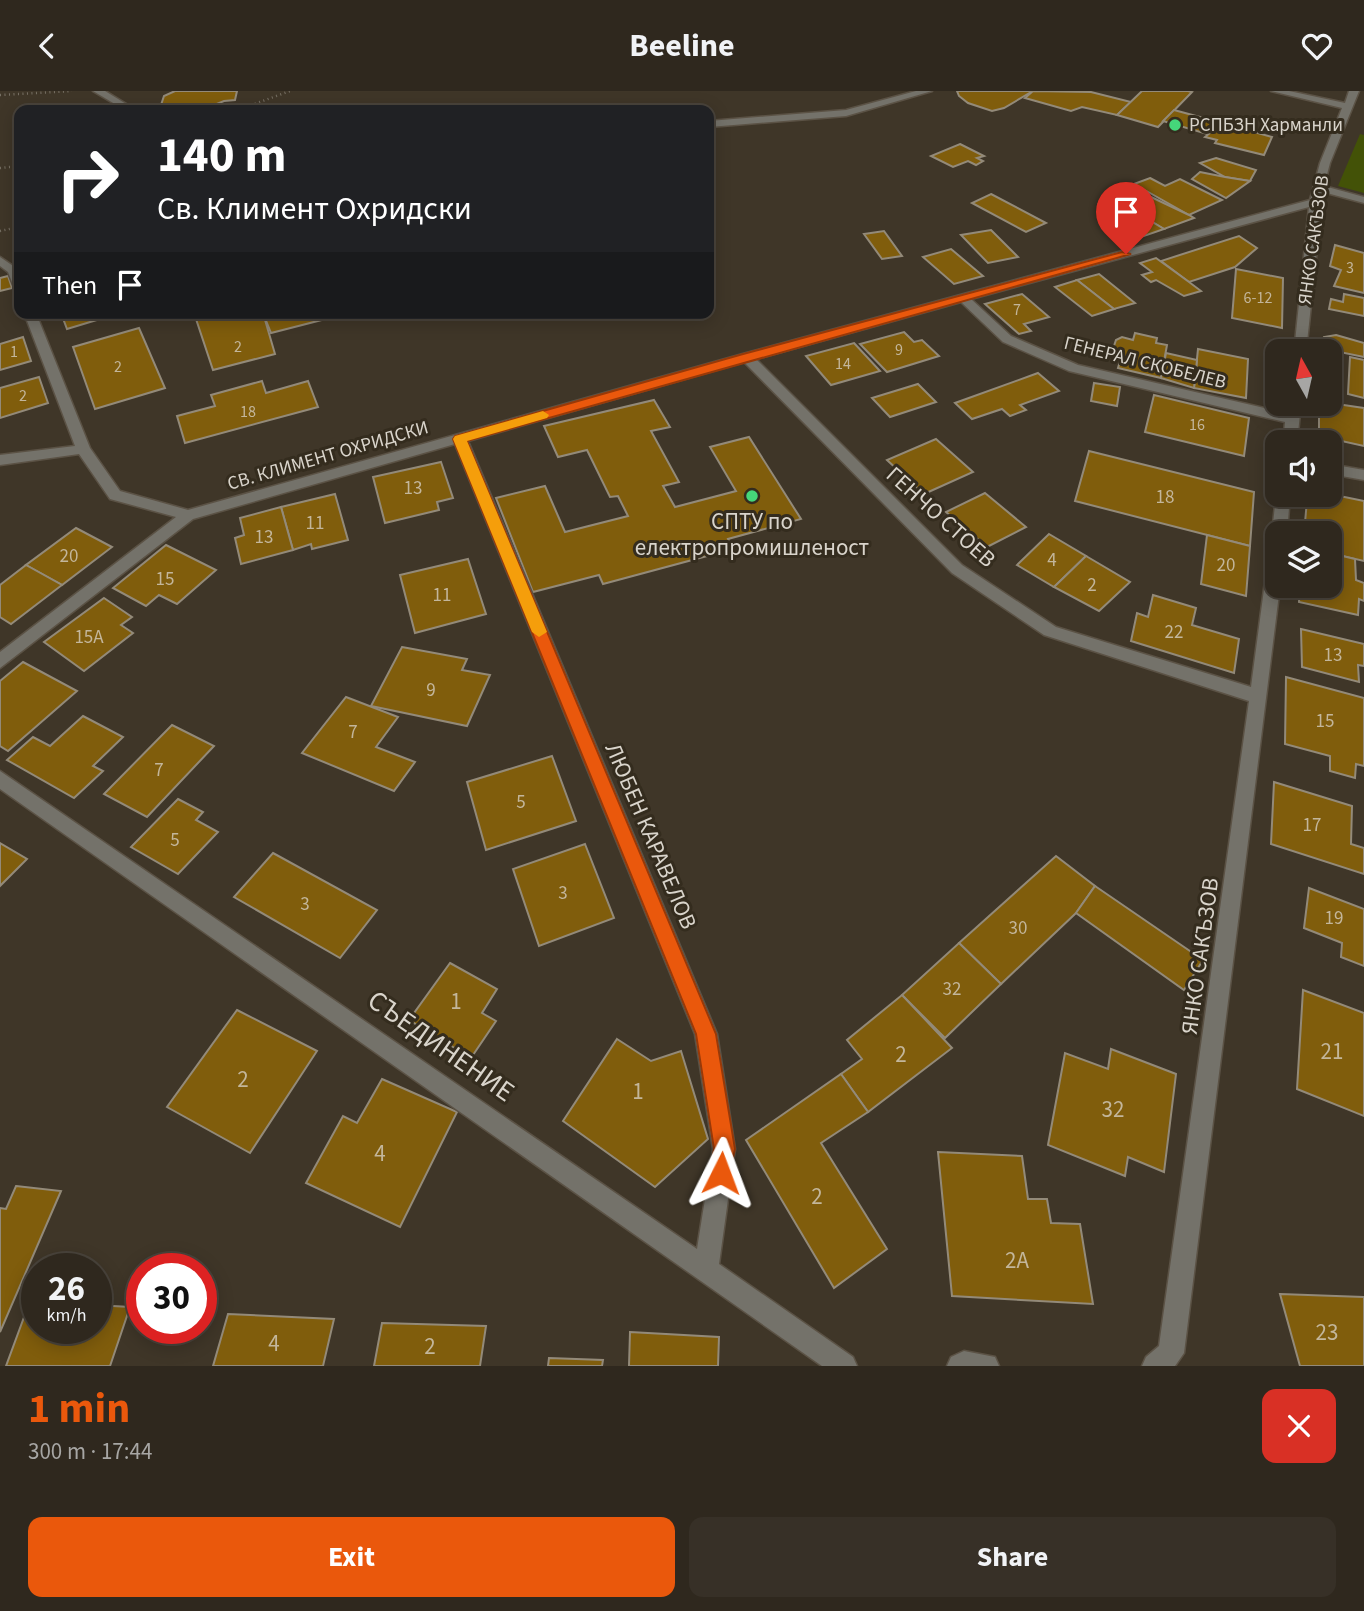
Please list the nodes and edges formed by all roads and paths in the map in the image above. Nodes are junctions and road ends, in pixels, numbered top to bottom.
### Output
1 (80, 91) edge
2 (98, 91) edge
3 (290, 91) edge
4 (927, 91) edge
5 (1276, 91) edge
6 (1354, 91) edge
7 (0, 95) edge
8 (122, 105) edge
9 (252, 105) edge
10 (1349, 110) junction
11 (714, 124) edge
12 (1317, 195) junction
13 (1364, 200) edge
14 (0, 260) edge
15 (14, 273) edge
16 (964, 299) junction
17 (32, 319) edge
18 (1301, 339) edge
19 (747, 357) junction
20 (1293, 419) joint
21 (1292, 430) edge
22 (460, 439) junction
23 (83, 449) junction
24 (0, 460) edge
25 (1342, 471) edge
26 (1364, 475) edge
27 (188, 515) junction
28 (1271, 598) edge
29 (0, 661) edge
30 (1259, 697) junction
31 (0, 779) edge
32 (706, 1267) junction
33 (844, 1366) edge
34 (960, 1366) edge
35 (986, 1366) edge
36 (1155, 1366) edge

1 - 7 path
2 - 8 street
3 - 9 path
4 - 11 street
5 - 10 street
6 - 10 street, ЯНКО САКЪЗОВ
10 - 12 street, ЯНКО САКЪЗОВ
12 - 13 street
12 - 16 street, СВ. КЛИМЕНТ ОХРИДСКИ
12 - 18 street, ЯНКО САКЪЗОВ
14 - 15 street
16 - 19 street, СВ. КЛИМЕНТ ОХРИДСКИ
16 - 20 street, ГЕНЕРАЛ СКОБЕЛЕВ
17 - 23 street
19 - 22 street, СВ. КЛИМЕНТ ОХРИДСКИ
19 - 30 street, ГЕНЧО СТОЕВ
20 - 21 street
22 - 27 street, СВ. КЛИМЕНТ ОХРИДСКИ
22 - 32 street, ЛЮБЕН КАРАВЕЛОВ
23 - 24 street
23 - 27 street
25 - 26 street
27 - 29 street, СВ. КЛИМЕНТ ОХРИДСКИ
28 - 30 street, ЯНКО САКЪЗОВ
30 - 36 street, ЯНКО САКЪЗОВ
31 - 32 street, СЪЕДИНЕНИЕ
32 - 33 street, СЪЕДИНЕНИЕ
34 - 35 street

